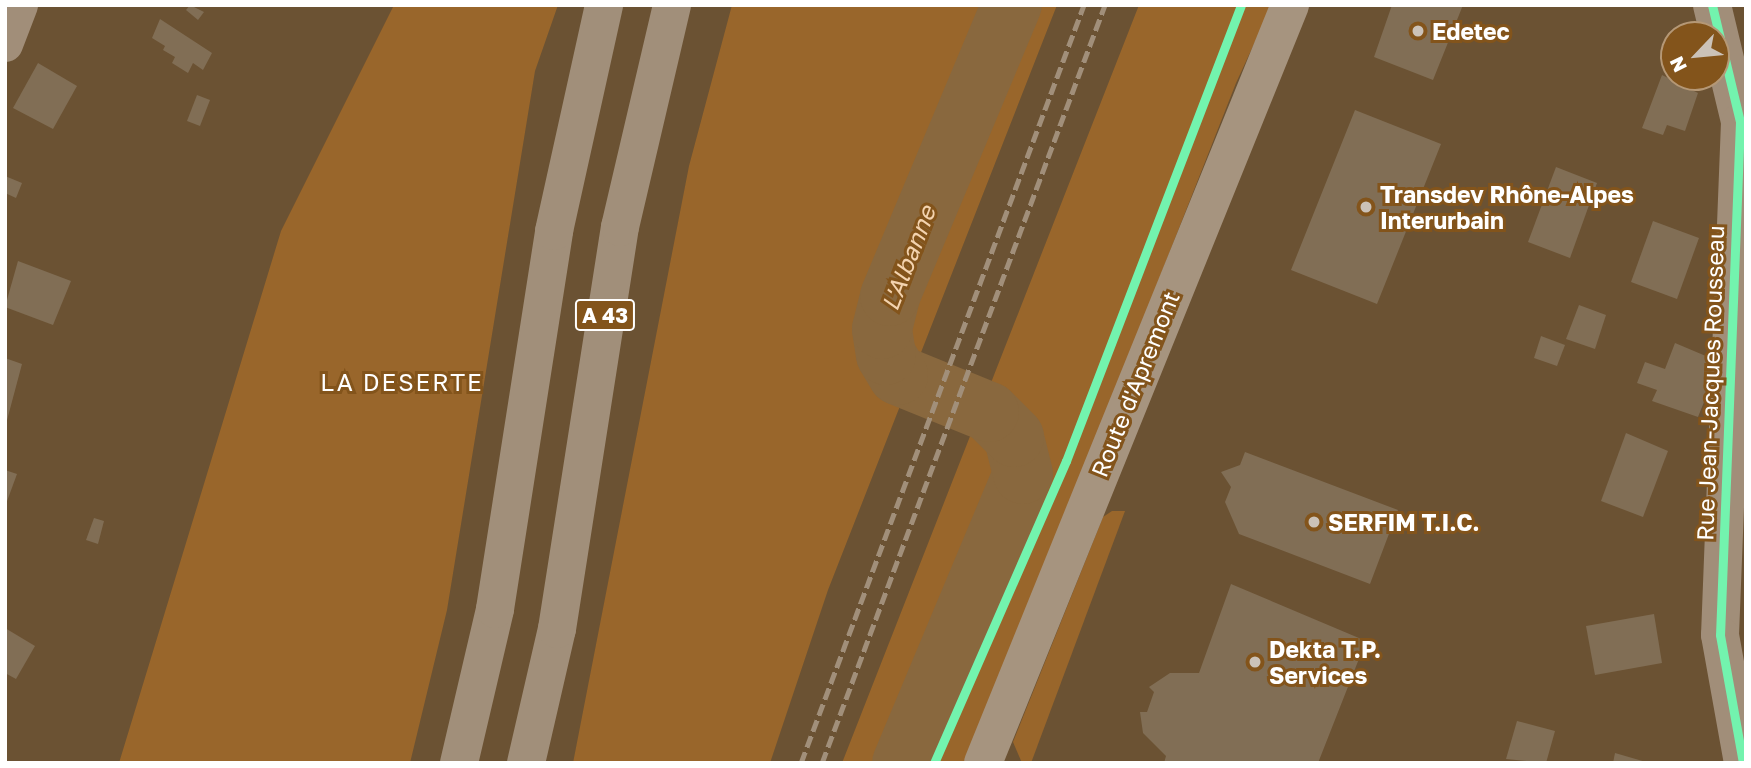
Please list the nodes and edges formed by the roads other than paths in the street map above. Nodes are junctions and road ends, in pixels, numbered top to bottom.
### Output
1 (20, 5) edge
2 (604, 5) edge
3 (672, 5) edge
4 (1290, 5) edge
5 (1712, 5) edge
6 (5, 44) edge
7 (459, 763) edge
8 (526, 763) edge
9 (983, 763) edge
10 (1743, 763) edge

1 - 6 street
2 - 7 highway, A 43
3 - 8 highway, A 43
4 - 9 main road, Route d'Apremont
5 - 10 street, Rue Jean-Jacques Rousseau

